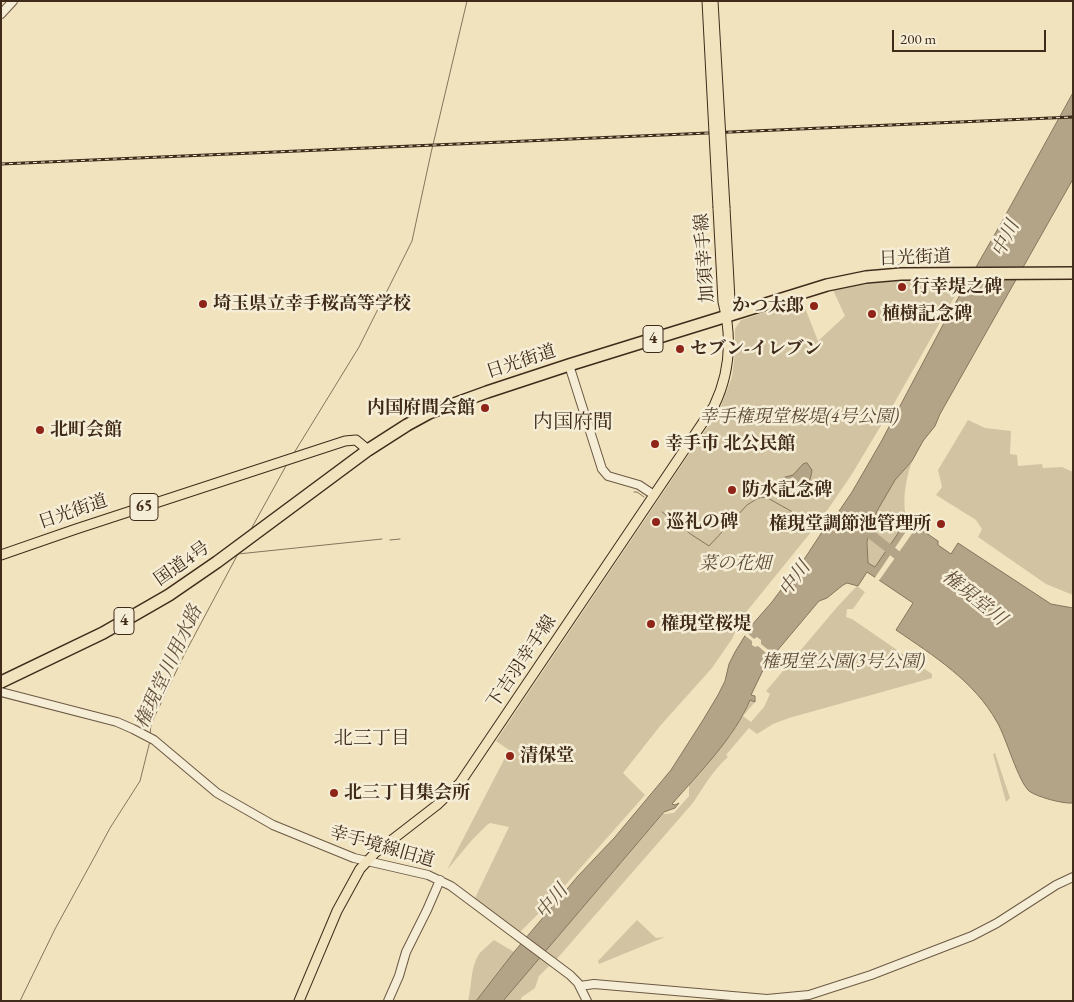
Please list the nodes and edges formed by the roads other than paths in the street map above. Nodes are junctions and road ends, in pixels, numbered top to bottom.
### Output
1 (13, 1) edge
2 (708, 1) edge
3 (714, 1) edge
4 (1, 14) edge
5 (722, 208) junction
6 (1073, 273) edge
7 (726, 316) junction
8 (569, 365) junction
9 (368, 450) junction
10 (654, 495) junction
11 (1, 555) edge
12 (1, 682) edge
13 (1, 692) edge
14 (367, 861) junction
15 (1073, 877) edge
16 (440, 880) junction
17 (580, 986) junction
18 (299, 1001) edge
19 (388, 1001) edge
20 (587, 1001) edge

1 - 4 street
2 - 5 main road, 加須幸手線, bridge
3 - 5 main road, 加須幸手線, bridge
5 - 7 main road, 加須幸手線
6 - 7 highway, 日光街道 / 4
7 - 8 highway, 日光街道 / 4
7 - 10 main road, 下吉羽幸手線
8 - 9 highway, 日光街道 / 4
8 - 10 street
9 - 11 main road, 日光街道 / 65
9 - 12 highway, 国道4号 / 4
10 - 14 main road, 下吉羽幸手線
13 - 14 street, 幸手境線旧道
14 - 16 street, 幸手境線旧道
14 - 18 main road, 下吉羽幸手線
15 - 17 street
16 - 17 street, 幸手境線旧道
16 - 19 street
17 - 20 street, 幸手境線旧道

